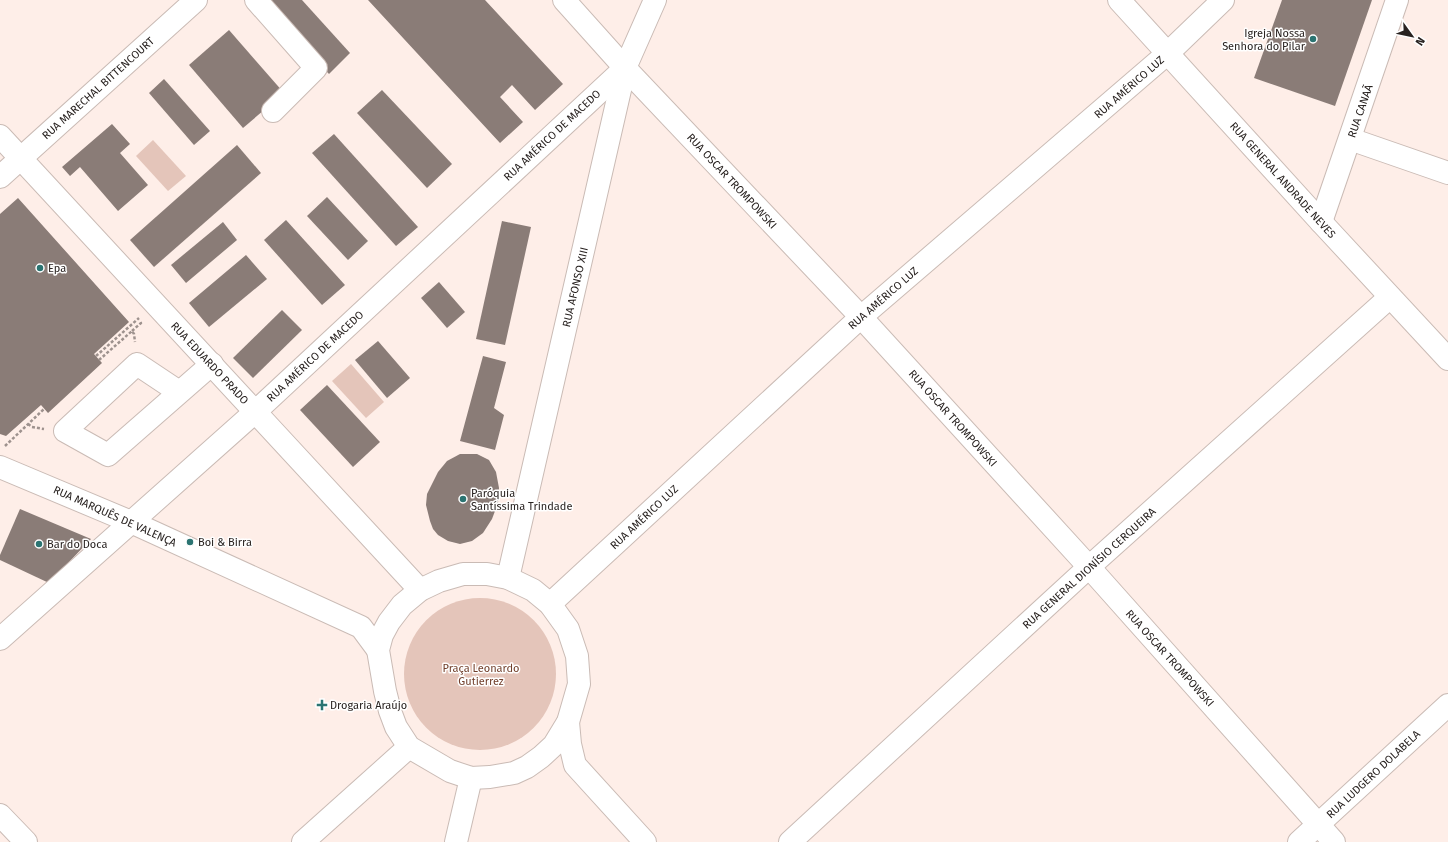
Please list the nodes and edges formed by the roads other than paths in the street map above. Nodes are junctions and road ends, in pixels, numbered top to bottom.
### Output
1 (196, 0) edge
2 (256, 0) edge
3 (564, 0) edge
4 (655, 0) edge
5 (1119, 0) edge
6 (1224, 0) edge
7 (1397, 0) edge
8 (1168, 53) junction
9 (624, 68) junction
10 (273, 111) dead end
11 (0, 136) edge
12 (1350, 139) junction
13 (20, 159) junction
14 (1448, 173) edge
15 (0, 177) edge
16 (1321, 222) junction
17 (1390, 297) junction
18 (861, 317) junction
19 (1448, 359) edge
20 (212, 364) junction
21 (179, 392) junction
22 (255, 412) junction
23 (0, 467) edge
24 (131, 522) junction
25 (1089, 566) junction
26 (508, 578) junction
27 (420, 590) junction
28 (550, 604) junction
29 (389, 622) junction
30 (361, 627) junction
31 (0, 639) edge
32 (378, 650) junction
33 (1448, 705) edge
34 (568, 722) junction
35 (409, 746) junction
36 (575, 765) junction
37 (527, 768) junction
38 (472, 778) junction
39 (0, 815) edge
40 (1319, 824) junction
41 (26, 842) edge
42 (303, 842) edge
43 (456, 842) edge
44 (645, 842) edge
45 (790, 842) edge
46 (1299, 842) edge
47 (1334, 842) edge

1 - 13 street, RUA MARECHAL BITTENCOURT
2 - 10 street
3 - 9 street, RUA OSCAR TROMPOWSKI
4 - 9 street, RUA AFONSO XIII
5 - 8 street, RUA GENERAL ANDRADE NEVES
6 - 8 street, RUA AMÉRICO LUZ
7 - 12 street, RUA CANAÃ
8 - 16 street, RUA GENERAL ANDRADE NEVES
8 - 18 street, RUA AMÉRICO LUZ
9 - 18 street, RUA OSCAR TROMPOWSKI
9 - 22 street, RUA AMÉRICO DE MACEDO
9 - 26 street, RUA AFONSO XIII
11 - 13 street, RUA EDUARDO PRADO
12 - 14 street
12 - 16 street, RUA CANAÃ
13 - 15 street, RUA MARECHAL BITTENCOURT
13 - 20 street, RUA EDUARDO PRADO
16 - 17 street, RUA GENERAL ANDRADE NEVES
17 - 19 street, RUA GENERAL ANDRADE NEVES
17 - 25 street, RUA GENERAL DIONÍSIO CERQUEIRA
18 - 25 street, RUA OSCAR TROMPOWSKI
18 - 28 street, RUA AMÉRICO LUZ
20 - 21 street
20 - 22 street, RUA EDUARDO PRADO
21 - 21 street
22 - 24 street, RUA AMÉRICO DE MACEDO
22 - 27 street, RUA EDUARDO PRADO
23 - 24 street, RUA MARQUÊS DE VALENÇA
24 - 30 street, RUA MARQUÊS DE VALENÇA
24 - 31 street, RUA AMÉRICO DE MACEDO
25 - 40 street, RUA OSCAR TROMPOWSKI
25 - 45 street, RUA GENERAL DIONÍSIO CERQUEIRA
26 - 27 street
26 - 28 street
27 - 29 street
28 - 34 street
29 - 30 street
29 - 32 street
30 - 32 street, RUA MARQUÊS DE VALENÇA
32 - 35 street
33 - 40 street, RUA LUDGERO DOLABELA
34 - 36 street
34 - 37 street
35 - 38 street
35 - 42 street
36 - 37 street
36 - 44 street
37 - 38 street
38 - 43 street
39 - 41 street
40 - 46 street, RUA LUDGERO DOLABELA
40 - 47 street, RUA OSCAR TROMPOWSKI

